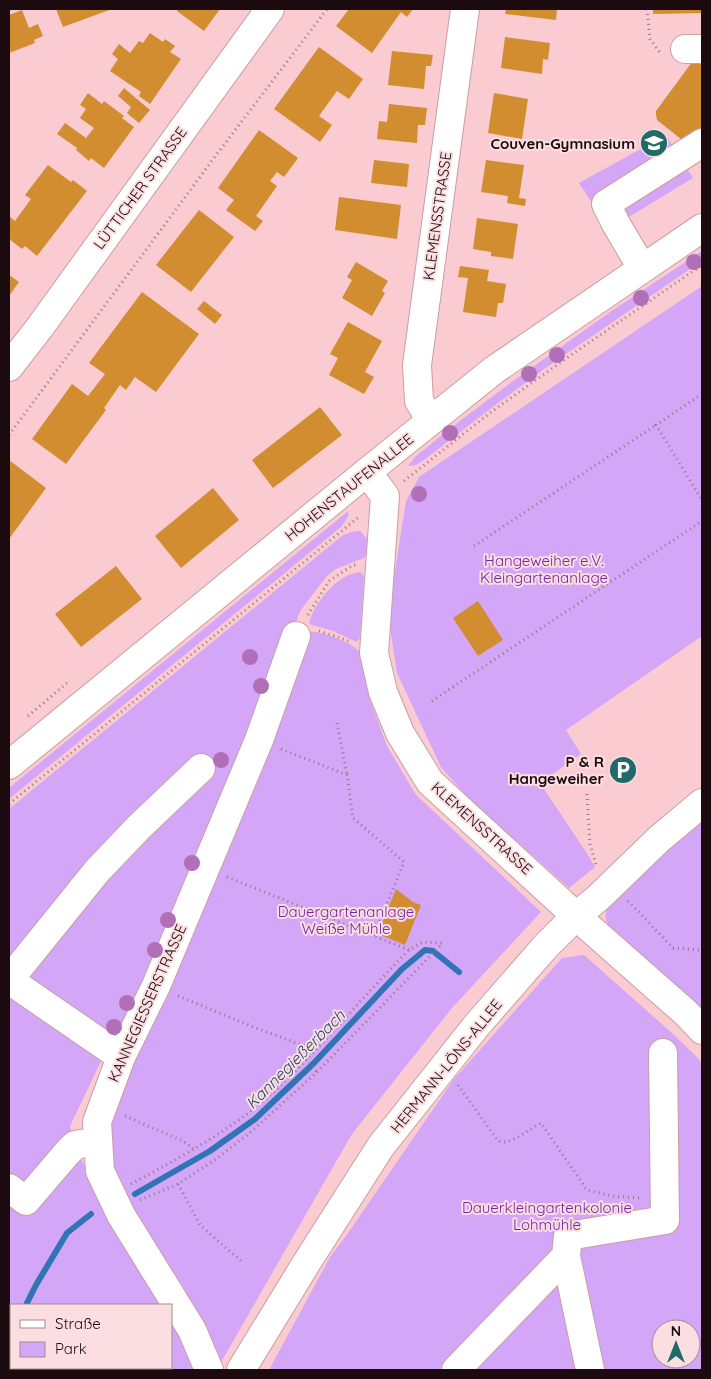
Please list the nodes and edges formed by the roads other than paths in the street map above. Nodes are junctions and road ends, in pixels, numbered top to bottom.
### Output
1 (270, 9) edge
2 (465, 9) edge
3 (702, 143) edge
4 (702, 228) edge
5 (642, 268) junction
6 (9, 367) edge
7 (431, 420) junction
8 (367, 472) junction
9 (298, 631) road end
10 (9, 765) edge
11 (201, 768) dead end
12 (702, 803) edge
13 (576, 916) junction
14 (702, 1030) edge
15 (663, 1053) dead end
16 (121, 1057) junction
17 (98, 1129) junction
18 (9, 1188) edge
19 (566, 1256) junction
20 (209, 1370) edge
21 (241, 1370) edge
22 (456, 1370) edge
23 (590, 1370) edge

1 - 6 street, LÜTTICHER STRASSE
2 - 7 street, KLEMENSSTRASSE
3 - 5 street
4 - 5 street, HOHENSTAUFENALLEE
5 - 7 street, HOHENSTAUFENALLEE
7 - 8 street, HOHENSTAUFENALLEE
8 - 10 street, HOHENSTAUFENALLEE
8 - 13 street, KLEMENSSTRASSE
9 - 16 street, KANNEGIESSERSTRASSE
11 - 16 street
12 - 13 street, HERMANN-LÖNS-ALLEE
13 - 14 street, KLEMENSSTRASSE
13 - 21 street, HERMANN-LÖNS-ALLEE
15 - 19 street
16 - 17 street, KANNEGIESSERSTRASSE
17 - 18 street
17 - 20 street, KANNEGIESSERSTRASSE
19 - 22 street
19 - 23 street

